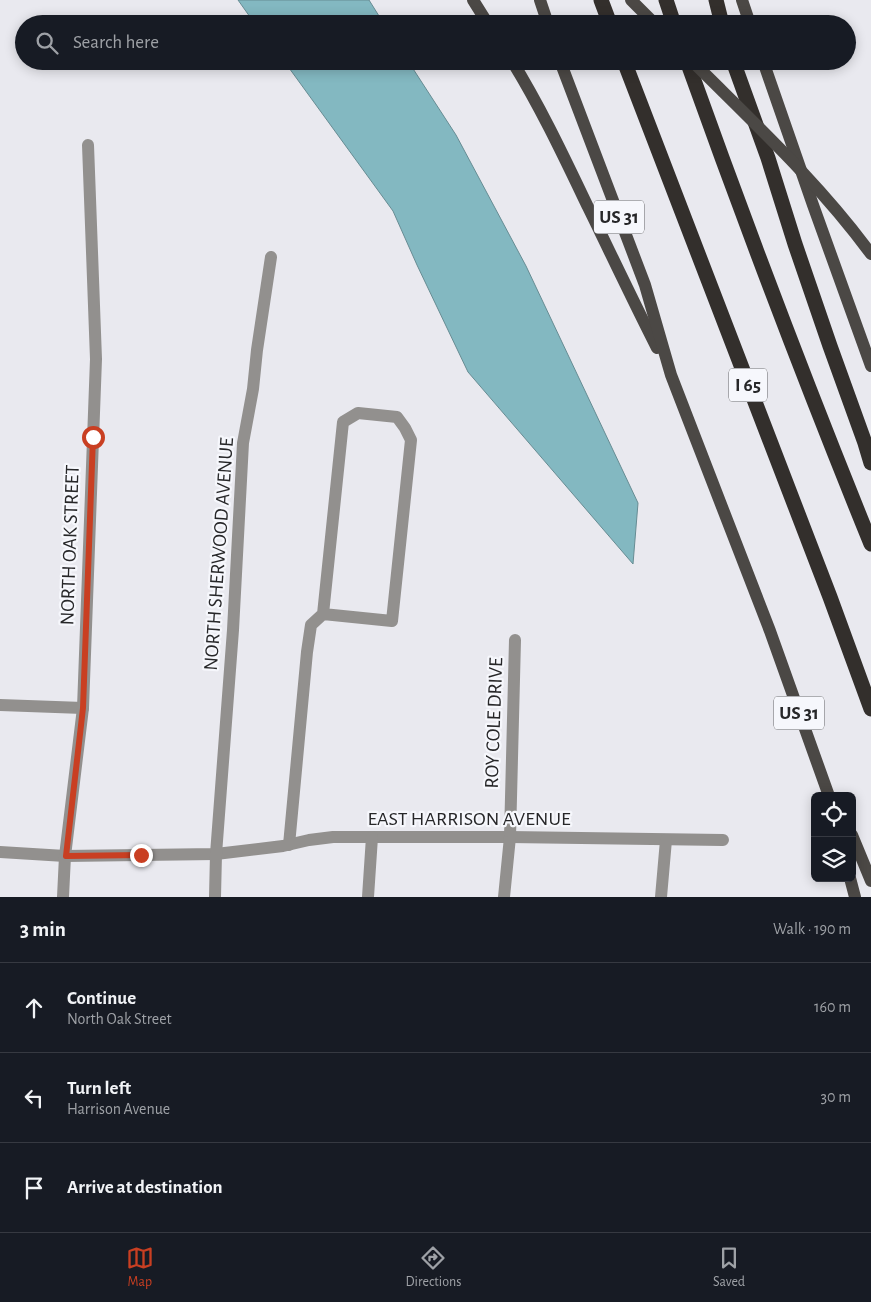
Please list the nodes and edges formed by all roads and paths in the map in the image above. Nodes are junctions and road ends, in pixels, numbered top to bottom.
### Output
1 (473, 0) edge
2 (540, 0) edge
3 (602, 0) edge
4 (631, 0) edge
5 (666, 0) edge
6 (716, 0) edge
7 (742, 0) edge
8 (482, 15) edge
9 (545, 15) edge
10 (607, 15) edge
11 (646, 15) edge
12 (671, 15) edge
13 (720, 15) edge
14 (747, 15) edge
15 (517, 70) edge
16 (563, 70) edge
17 (627, 70) edge
18 (690, 70) edge
19 (701, 70) edge
20 (736, 70) edge
21 (766, 70) edge
22 (88, 145) dead end
23 (871, 254) edge
24 (271, 257) dead end
25 (871, 366) edge
26 (671, 375) junction
27 (871, 463) edge
28 (871, 544) edge
29 (323, 614) junction
30 (515, 640) dead end
31 (0, 705) edge
32 (83, 708) junction
33 (871, 710) edge
34 (828, 792) edge
35 (372, 837) junction
36 (510, 837) junction
37 (853, 837) edge
38 (666, 840) junction
39 (723, 840) dead end
40 (289, 845) junction
41 (0, 852) edge
42 (216, 854) junction
43 (66, 856) junction
44 (871, 881) edge
45 (851, 882) edge
46 (63, 897) edge
47 (215, 897) edge
48 (368, 897) edge
49 (504, 897) edge
50 (661, 897) edge
51 (855, 897) edge

1 - 8 main road
2 - 9 main road
3 - 10 highway
4 - 11 main road
5 - 12 highway
6 - 13 highway
7 - 14 main road
15 - 26 main road
16 - 26 main road, US 31
17 - 33 highway, I 65
18 - 28 highway
19 - 23 main road, bridge
20 - 27 highway
21 - 25 main road
22 - 32 street, NORTH OAK STREET
24 - 42 street, NORTH SHERWOOD AVENUE
26 - 34 main road, US 31
29 - 29 street
29 - 40 street
30 - 36 street, ROY COLE DRIVE
31 - 32 street
32 - 43 street, NORTH OAK STREET
35 - 36 street, EAST HARRISON AVENUE
35 - 40 street, EAST HARRISON AVENUE
35 - 48 street
36 - 38 street, EAST HARRISON AVENUE
36 - 49 street, ROY COLE DRIVE
37 - 44 main road
38 - 39 street, EAST HARRISON AVENUE
38 - 50 street
40 - 42 street, EAST HARRISON AVENUE
41 - 43 street, EAST HARRISON AVENUE
42 - 43 street, EAST HARRISON AVENUE
42 - 47 street, NORTH SHERWOOD AVENUE
43 - 46 street, NORTH OAK STREET
45 - 51 main road

